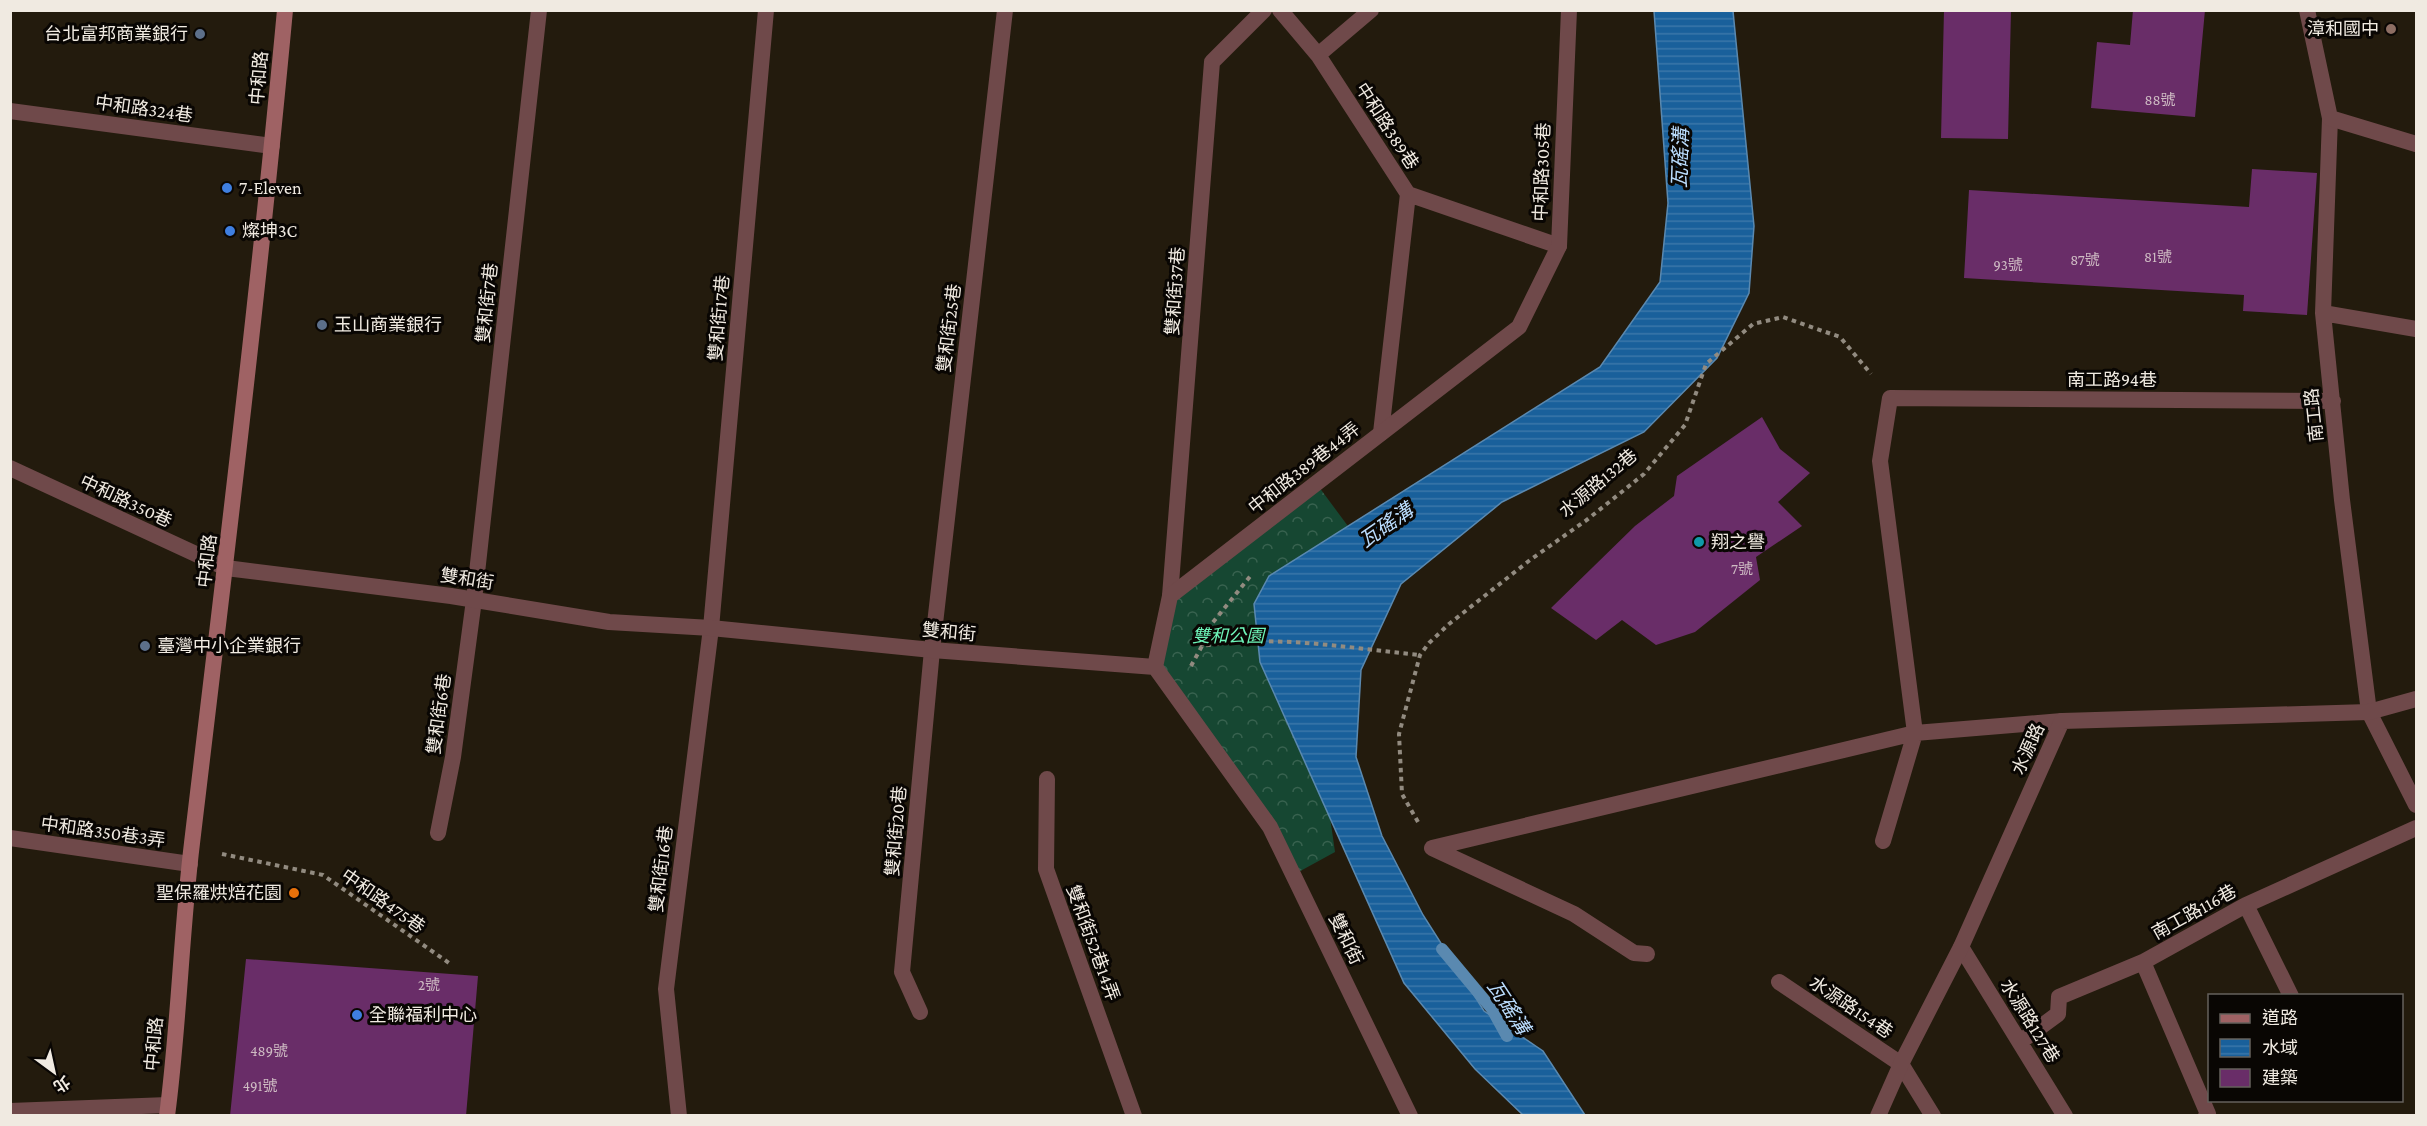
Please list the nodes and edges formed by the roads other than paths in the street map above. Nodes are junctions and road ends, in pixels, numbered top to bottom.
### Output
1 (285, 10) edge
2 (539, 10) edge
3 (766, 10) edge
4 (1005, 10) edge
5 (1264, 10) edge
6 (1280, 10) edge
7 (1371, 10) edge
8 (1569, 10) edge
9 (2307, 10) edge
10 (1318, 55) junction
11 (10, 111) edge
12 (2330, 118) junction
13 (2416, 144) edge
14 (272, 146) junction
15 (1408, 194) junction
16 (1559, 246) junction
17 (2323, 313) junction
18 (1519, 327) joint
19 (2416, 329) edge
20 (2333, 401) junction
21 (1381, 433) junction
22 (10, 468) edge
23 (226, 568) junction
24 (1170, 596) junction
25 (474, 600) junction
26 (711, 628) junction
27 (932, 650) junction
28 (1155, 667) junction
29 (2416, 699) edge
30 (2369, 712) junction
31 (2062, 721) junction
32 (1915, 732) junction
33 (1047, 779) dead end
34 (2416, 805) edge
35 (2416, 828) edge
36 (438, 833) dead end
37 (10, 838) edge
38 (1883, 841) dead end
39 (191, 856) junction
40 (2246, 905) junction
41 (1961, 947) junction
42 (1647, 954) dead end
43 (2143, 962) junction
44 (1779, 982) dead end
45 (2290, 994) edge
46 (920, 1011) dead end
47 (2020, 1042) junction
48 (1901, 1064) junction
49 (168, 1110) edge
50 (10, 1111) edge
51 (679, 1116) edge
52 (1134, 1116) edge
53 (1410, 1116) edge
54 (1878, 1116) edge
55 (1933, 1116) edge
56 (2065, 1116) edge
57 (2206, 1116) edge

1 - 14 main road, 中和路
2 - 25 street, 雙和街7巷
3 - 26 street, 雙和街17巷
4 - 27 street, 雙和街25巷
5 - 24 street, 雙和街37巷
6 - 10 street, 中和路389巷
7 - 10 street
8 - 16 street, 中和路305巷
9 - 12 street, 南工路
10 - 15 street, 中和路389巷
11 - 14 street, 中和路324巷
12 - 13 street
12 - 17 street, 南工路
14 - 23 main road, 中和路
15 - 16 street, 中和路389巷
15 - 21 street
16 - 18 street, 中和路305巷
17 - 19 street
17 - 20 street, 南工路
18 - 21 street, 中和路389巷44弄
20 - 30 street, 南工路
20 - 32 street, 南工路94巷
21 - 24 street, 中和路389巷44弄
22 - 23 street, 中和路350巷
23 - 25 street, 雙和街
23 - 39 main road, 中和路
24 - 28 street
25 - 26 street, 雙和街
25 - 36 street, 雙和街6巷
26 - 27 street, 雙和街
26 - 51 street, 雙和街16巷
27 - 28 street, 雙和街
27 - 46 street, 雙和街20巷
28 - 53 street, 雙和街
29 - 30 street, 水源路
30 - 31 street, 水源路
30 - 34 street, 南工路
31 - 32 street
31 - 41 street, 水源路
32 - 38 street
32 - 42 street
33 - 52 street, 雙和街52巷14弄
35 - 40 street, 南工路116巷
37 - 39 street, 中和路350巷3弄
39 - 49 main road, 中和路
40 - 43 street, 南工路116巷
40 - 45 street
41 - 47 street, 水源路127巷
41 - 48 street, 水源路
43 - 47 street
43 - 57 street, 南工路116巷
44 - 48 street, 水源路154巷
47 - 56 street, 水源路127巷
48 - 54 street, 水源路
48 - 55 street
49 - 50 street

